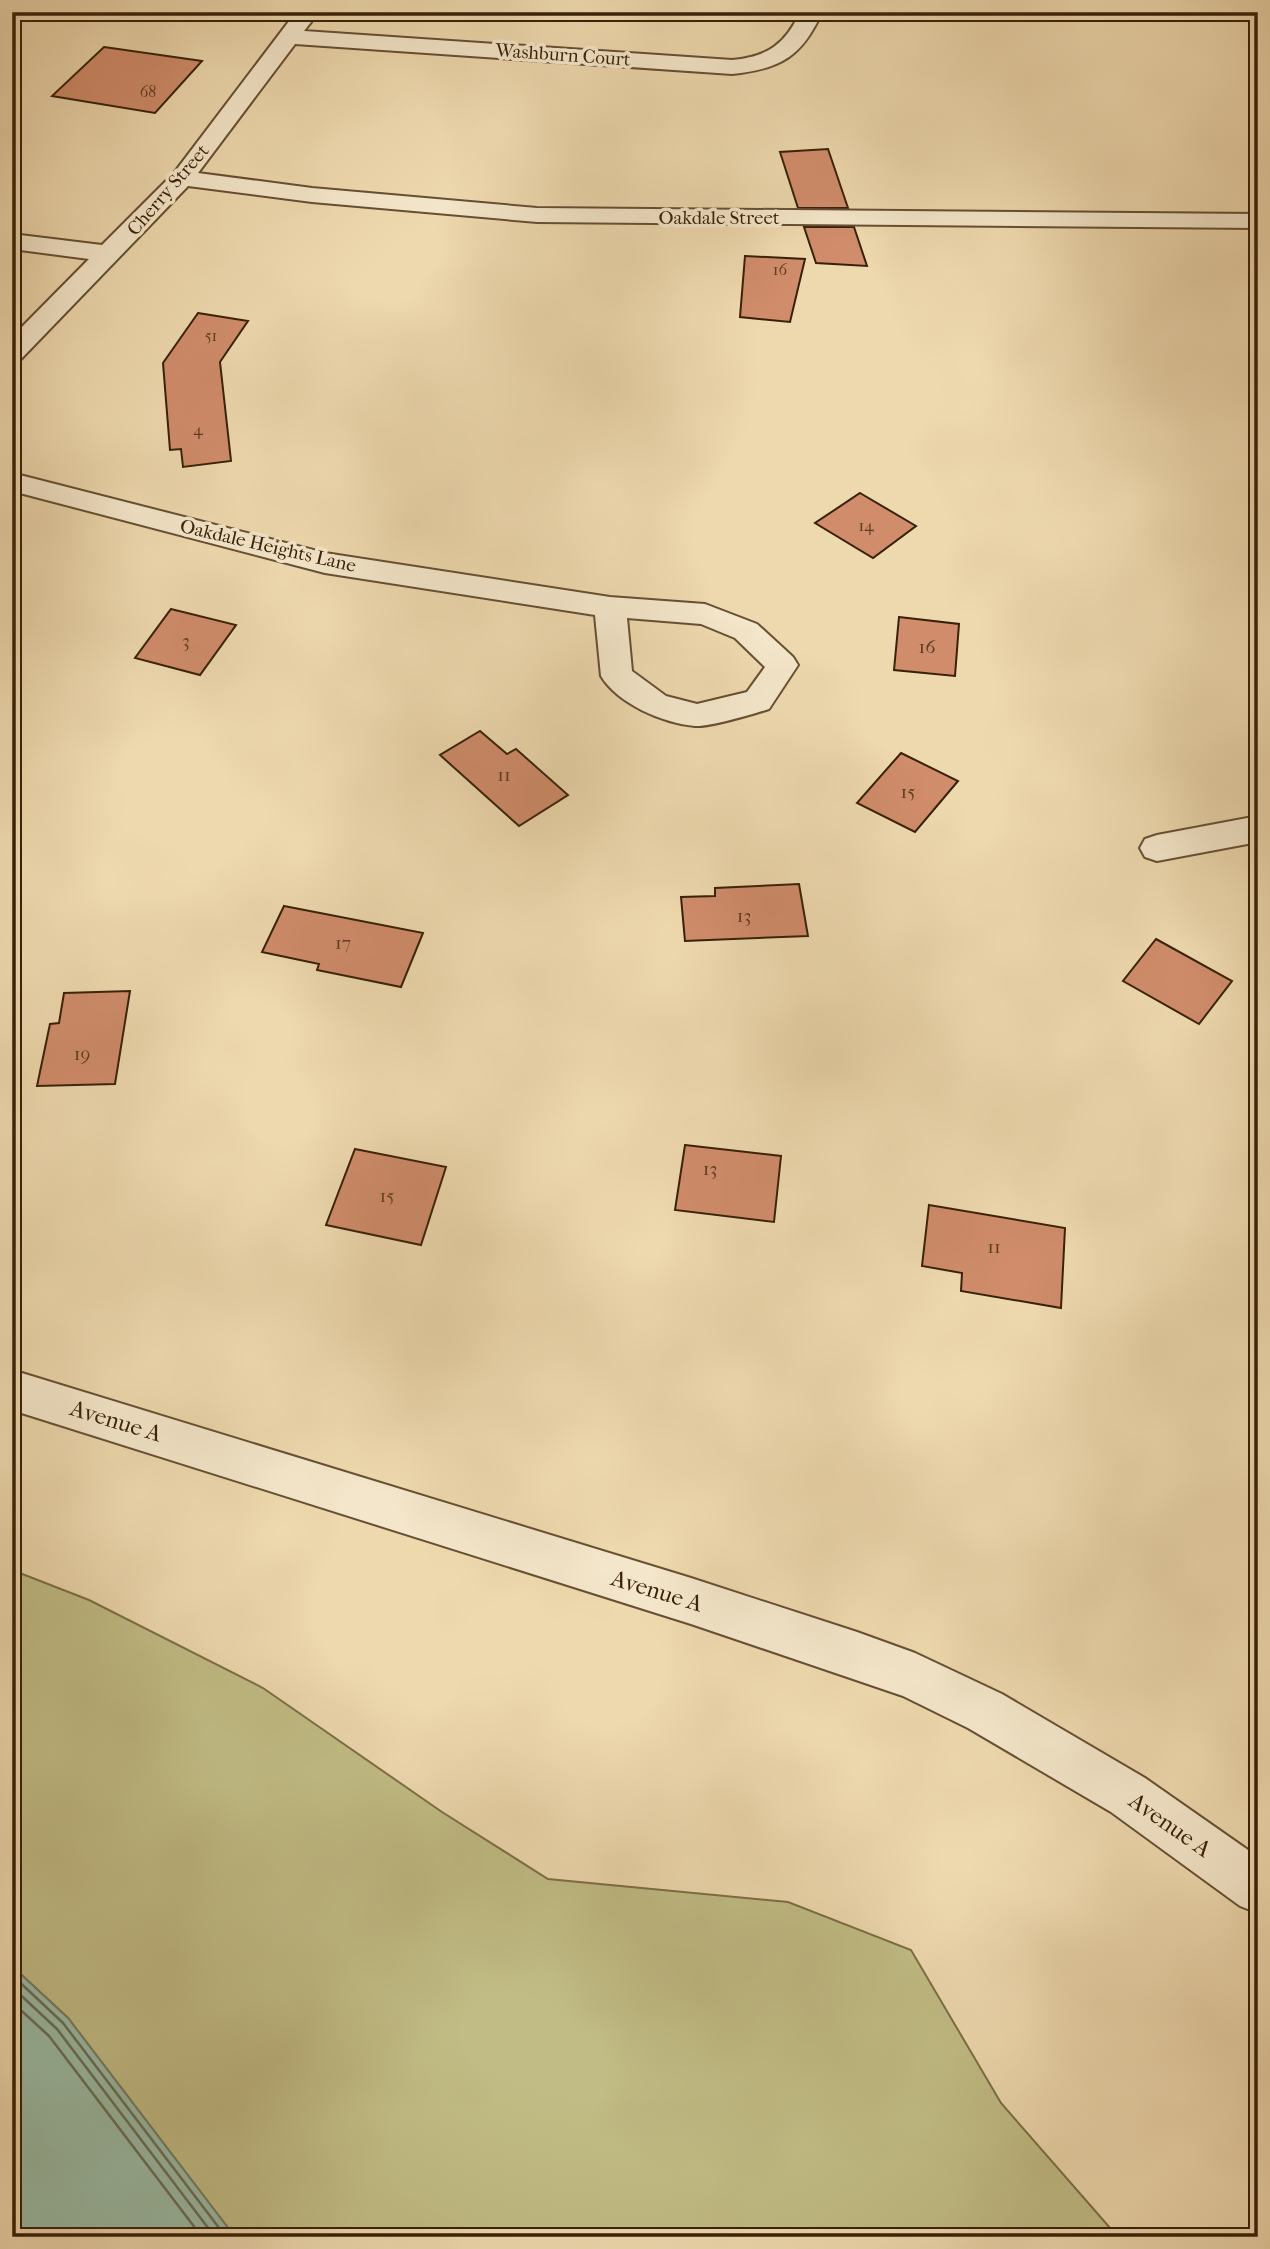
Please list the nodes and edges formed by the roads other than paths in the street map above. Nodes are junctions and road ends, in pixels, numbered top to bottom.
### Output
1 (307, 12) edge
2 (811, 12) edge
3 (289, 37) junction
4 (182, 178) junction
5 (1258, 221) edge
6 (12, 241) edge
7 (110, 254) junction
8 (12, 353) edge
9 (12, 482) edge
10 (610, 607) junction
11 (1258, 830) edge
12 (1157, 848) dead end
13 (12, 1390) edge
14 (1258, 1888) edge

1 - 3 street, Cherry Street
2 - 3 street, Washburn Court
3 - 4 street, Cherry Street
4 - 5 street, Oakdale Street
4 - 7 street, Cherry Street
6 - 7 street
7 - 8 street, Cherry Street
9 - 10 street, Oakdale Heights Lane
10 - 10 street, Oakdale Heights Lane
11 - 12 street
13 - 14 street, Avenue A

